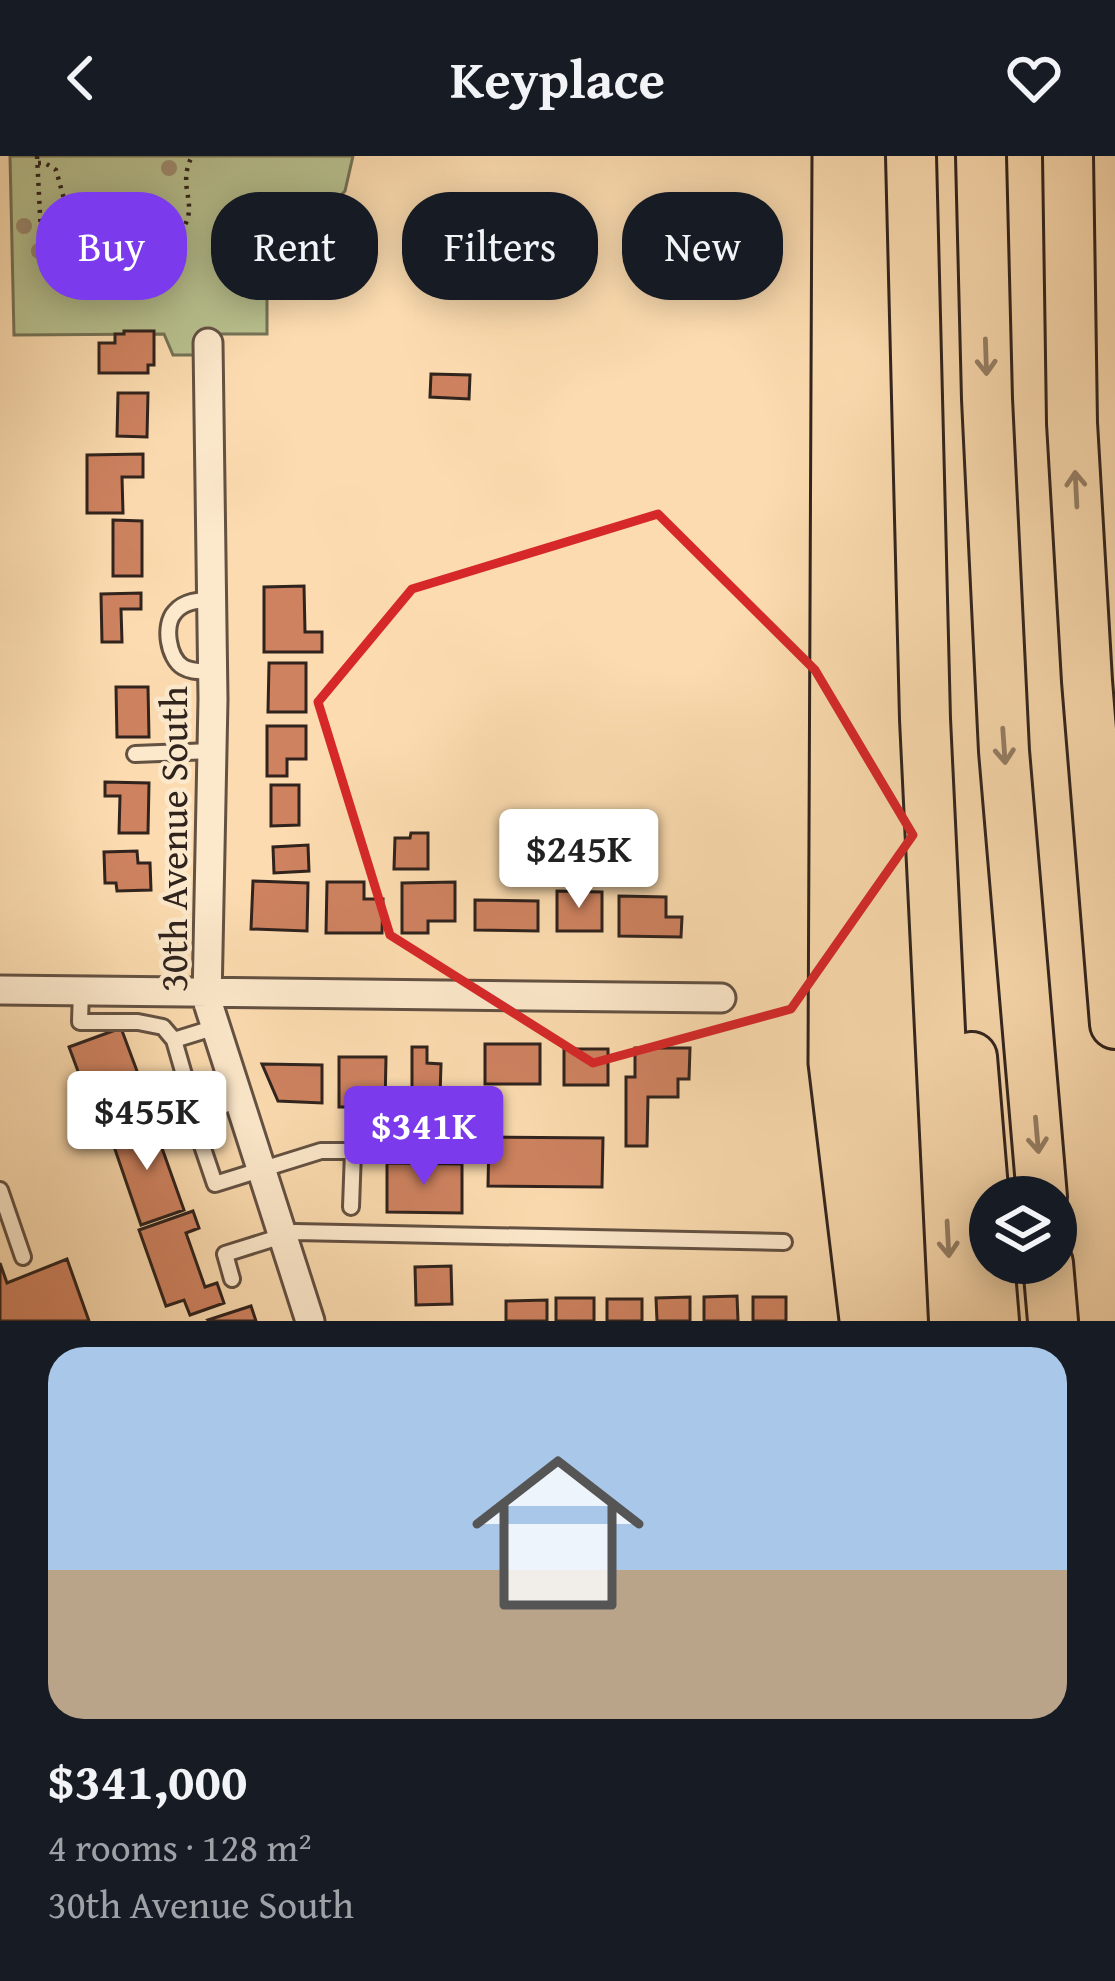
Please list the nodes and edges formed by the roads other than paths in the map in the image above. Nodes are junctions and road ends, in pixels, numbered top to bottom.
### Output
1 (981, 156) edge
2 (1068, 156) edge
3 (911, 174) edge
4 (208, 343) dead end
5 (212, 600) junction
6 (212, 671) junction
7 (212, 751) junction
8 (135, 754) dead end
9 (0, 990) edge
10 (81, 990) junction
11 (207, 993) junction
12 (721, 998) dead end
13 (1115, 1024) edge
14 (216, 1027) junction
15 (174, 1040) junction
16 (191, 1099) dead end
17 (239, 1100) junction
18 (352, 1151) junction
19 (478, 1151) dead end
20 (260, 1169) junction
21 (1040, 1176) edge
22 (0, 1190) edge
23 (350, 1207) dead end
24 (281, 1236) junction
25 (784, 1242) dead end
26 (23, 1257) dead end
27 (232, 1279) dead end
28 (1050, 1284) edge
29 (310, 1321) edge
30 (954, 1321) edge
31 (994, 1321) edge
32 (1053, 1321) edge

1 -> 21 highway
13 -> 2 highway
3 -> 30 highway
3 - 31 highway
4 - 5 street, 30th Avenue South
5 - 6 street, 30th Avenue South
5 - 6 lane
6 - 7 street, 30th Avenue South
7 - 8 lane
7 - 11 street, 30th Avenue South
9 - 10 street
10 - 11 street
10 - 15 lane
11 - 12 street
11 - 14 street, 30th Avenue South
14 - 15 lane
14 - 17 street, 30th Avenue South
15 - 16 lane
17 - 20 street, 30th Avenue South
17 - 20 lane
18 - 19 lane
18 - 20 lane
18 - 23 lane
20 - 24 street, 30th Avenue South
22 - 26 lane
24 - 25 lane
24 - 27 lane
24 - 29 street, 30th Avenue South
28 - 32 highway

